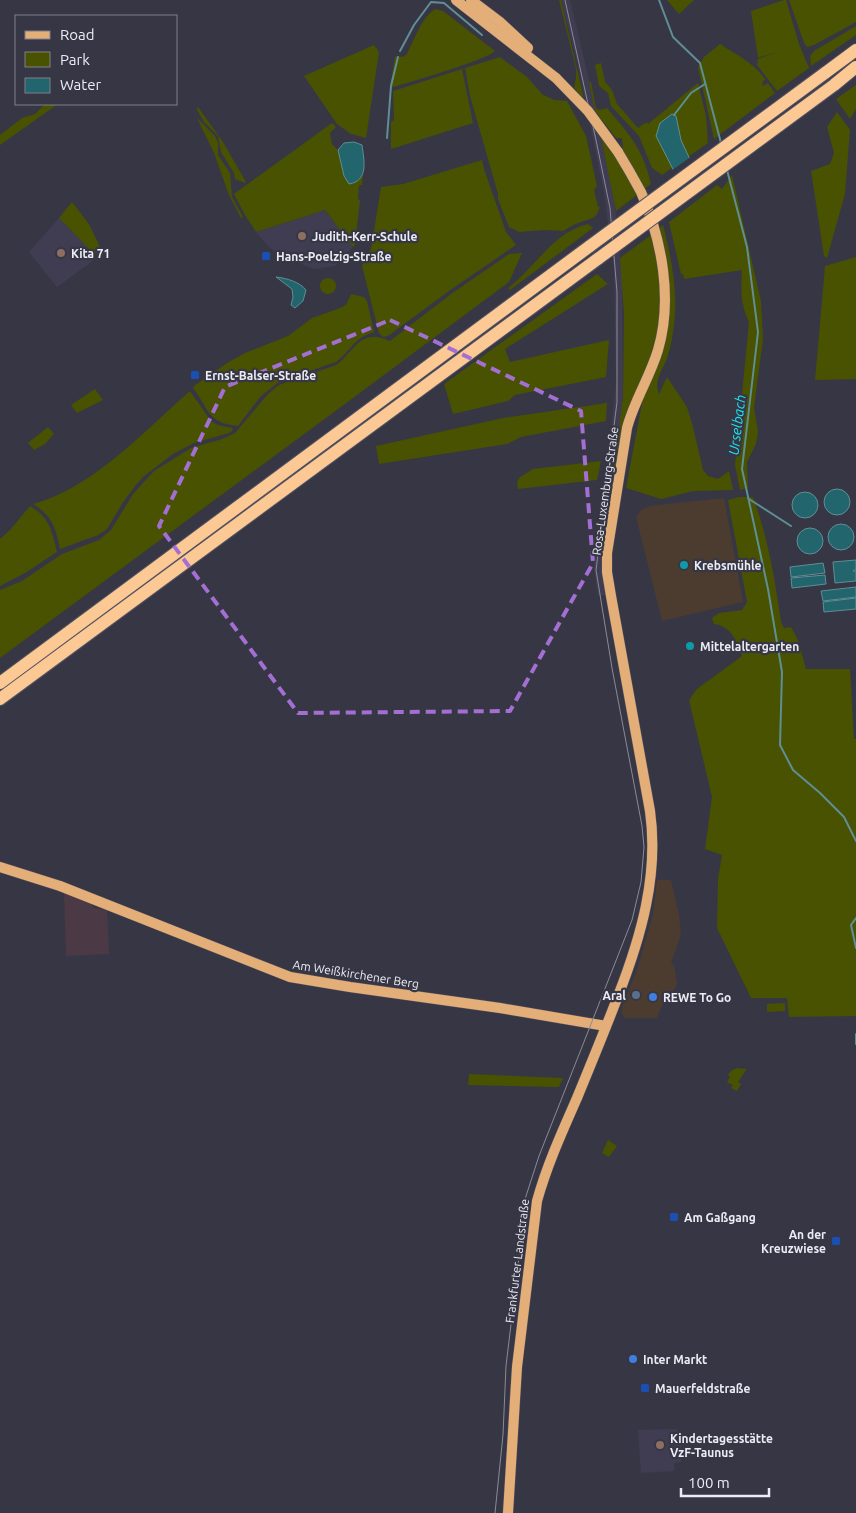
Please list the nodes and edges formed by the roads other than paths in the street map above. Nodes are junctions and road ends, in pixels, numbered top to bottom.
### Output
1 (456, 0) edge
2 (471, 0) edge
3 (856, 50) edge
4 (856, 68) edge
5 (556, 78) junction
6 (0, 683) edge
7 (0, 699) edge
8 (0, 867) edge
9 (606, 1026) junction
10 (508, 1513) edge

1 - 5 main road, Rosa-Luxemburg-Straße
2 - 5 main road, Rosa-Luxemburg-Straße
3 - 6 highway, bridge
4 - 7 highway, bridge
5 - 9 main road, Rosa-Luxemburg-Straße, bridge
8 - 9 main road, Am Weißkirchener Berg
9 - 10 main road, Frankfurter Landstraße

